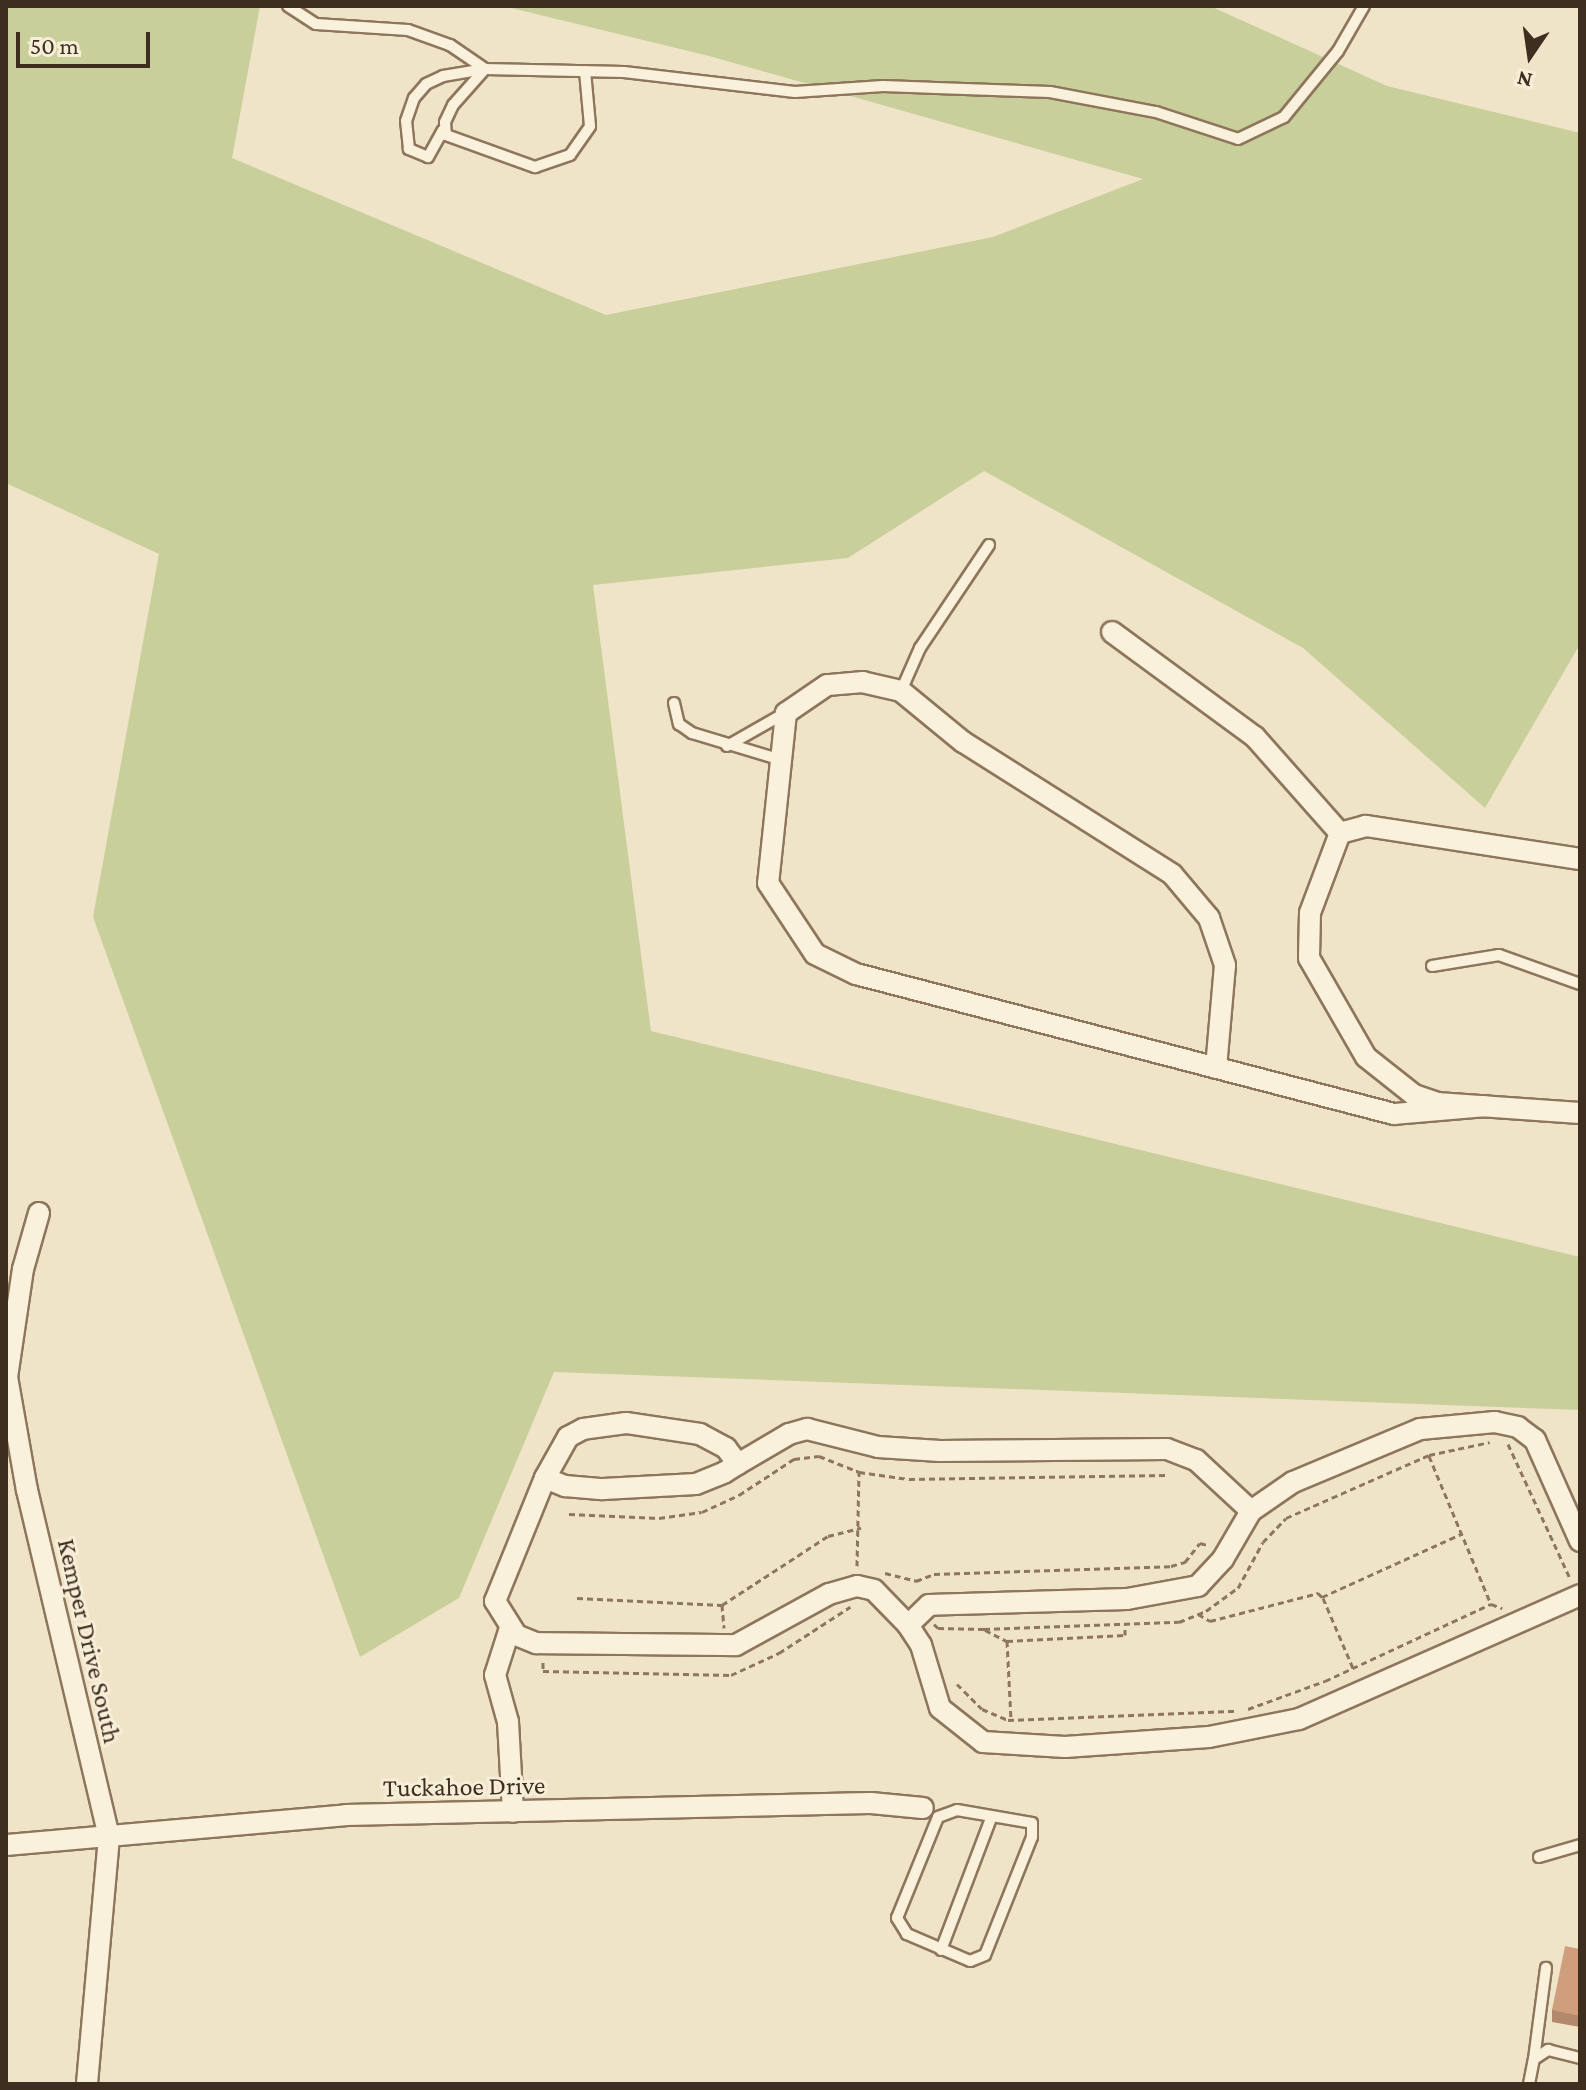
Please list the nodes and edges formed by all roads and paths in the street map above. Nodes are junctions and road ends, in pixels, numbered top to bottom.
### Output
1 (288, 6) edge
2 (1364, 6) edge
3 (485, 69) junction
4 (585, 71) junction
5 (443, 130) junction
6 (989, 545) dead end
7 (1112, 632) dead end
8 (901, 691) junction
9 (674, 703) dead end
10 (786, 713) junction
11 (727, 746) junction
12 (778, 759) junction
13 (1340, 833) junction
14 (1580, 859) edge
15 (1432, 966) dead end
16 (1580, 984) edge
17 (1216, 1068) junction
18 (1485, 1106) junction
19 (1580, 1113) edge
20 (39, 1213) dead end
21 (1429, 1455) junction
22 (738, 1464) junction
23 (859, 1472) junction
24 (1167, 1475) dead end
25 (545, 1478) junction
26 (1251, 1511) junction
27 (569, 1514) dead end
28 (861, 1528) junction
29 (1461, 1534) junction
30 (1580, 1541) edge
31 (1213, 1547) dead end
32 (857, 1566) junction
33 (866, 1567) dead end
34 (876, 1569) dead end
35 (851, 1574) dead end
36 (1577, 1585) edge
37 (1558, 1587) dead end
38 (1322, 1597) junction
39 (577, 1598) dead end
40 (1491, 1604) junction
41 (722, 1605) junction
42 (1505, 1610) dead end
43 (1198, 1614) junction
44 (932, 1621) dead end
45 (1125, 1623) junction
46 (908, 1625) junction
47 (510, 1628) junction
48 (984, 1629) junction
49 (725, 1639) dead end
50 (1007, 1641) junction
51 (730, 1667) dead end
52 (1353, 1668) junction
53 (731, 1675) dead end
54 (957, 1684) dead end
55 (1011, 1720) junction
56 (513, 1812) junction
57 (931, 1812) junction
58 (992, 1816) junction
59 (109, 1837) junction
60 (6, 1845) edge
61 (1580, 1845) edge
62 (1539, 1857) dead end
63 (941, 1950) junction
64 (1546, 1968) dead end
65 (1580, 2058) edge
66 (1534, 2059) junction
67 (87, 2084) edge
68 (1529, 2084) edge

1 - 3 lane
2 - 4 lane
3 - 4 lane
3 - 5 lane
3 - 5 lane
4 - 5 lane
6 - 8 lane
7 - 13 street
8 - 10 street
8 - 17 street
9 - 11 lane
10 - 11 lane
10 - 12 street
11 - 12 lane
12 - 17 street
13 - 14 street
13 - 18 street
15 - 16 lane
17 - 18 street
18 - 19 street
20 - 59 street, Kemper Drive South
21 - 29 path
21 - 36 path
21 - 43 path
22 - 25 street
22 - 25 street
22 - 26 street
23 - 24 path
23 - 27 path
23 - 28 path
25 - 47 street
26 - 30 street
26 - 46 street
28 - 32 path
28 - 41 path
29 - 38 path
29 - 40 path
31 - 34 path
32 - 33 path
32 - 35 path
36 - 37 path
36 - 46 street
38 - 43 path
38 - 52 path
39 - 41 path
40 - 42 path
40 - 52 path
41 - 49 path
43 - 45 path
44 - 48 path
45 - 48 path
45 - 50 path
46 - 47 street
47 - 56 street
48 - 50 path
50 - 55 path
51 - 53 path
52 - 55 path
54 - 55 path
56 - 57 street, Tuckahoe Drive
56 - 59 street, Tuckahoe Drive
57 - 58 lane
57 - 63 lane
58 - 63 lane
58 - 63 lane
59 - 60 street, Tuckahoe Drive
59 - 67 street, Kemper Drive South
61 - 62 lane
64 - 66 lane
65 - 66 lane
66 - 68 lane

